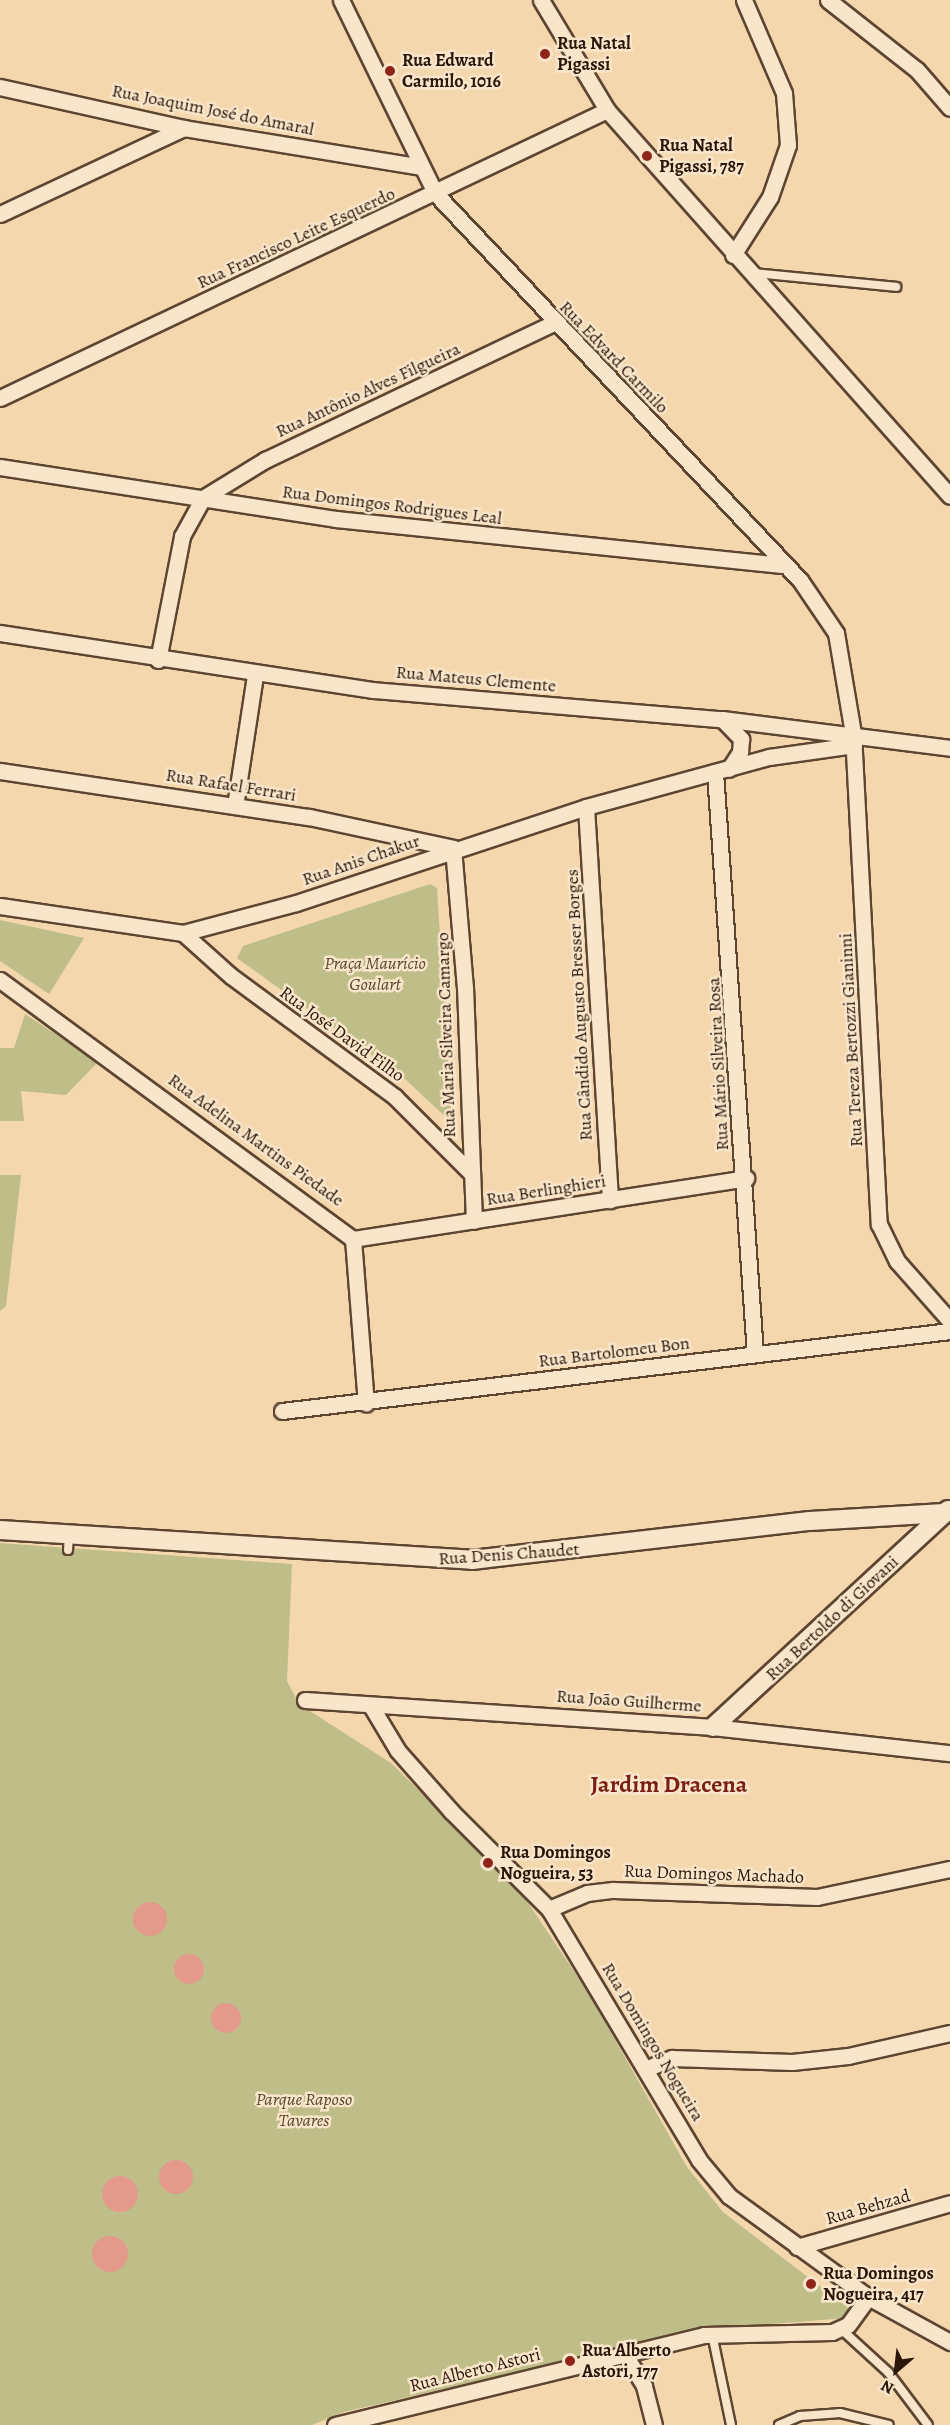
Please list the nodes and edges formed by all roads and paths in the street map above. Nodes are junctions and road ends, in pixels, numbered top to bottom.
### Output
1 (341, 0) edge
2 (541, 0) edge
3 (744, 0) edge
4 (828, 0) edge
5 (0, 87) edge
6 (950, 108) edge
7 (607, 110) junction
8 (184, 128) junction
9 (421, 167) junction
10 (435, 193) junction
11 (0, 214) edge
12 (733, 255) junction
13 (748, 273) junction
14 (896, 287) dead end
15 (554, 323) junction
16 (0, 398) edge
17 (0, 467) edge
18 (950, 496) edge
19 (203, 498) junction
20 (782, 565) junction
21 (0, 633) edge
22 (158, 660) junction
23 (255, 675) junction
24 (722, 719) junction
25 (853, 739) junction
26 (950, 748) edge
27 (722, 770) junction
28 (0, 771) edge
29 (235, 806) junction
30 (586, 807) junction
31 (453, 848) junction
32 (0, 906) edge
33 (183, 933) junction
34 (0, 980) edge
35 (471, 1173) junction
36 (746, 1178) junction
37 (610, 1200) junction
38 (474, 1221) junction
39 (353, 1239) junction
40 (950, 1321) edge
41 (950, 1331) edge
42 (754, 1354) junction
43 (366, 1403) junction
44 (282, 1411) dead end
45 (947, 1511) edge
46 (0, 1530) edge
47 (304, 1700) dead end
48 (371, 1707) junction
49 (713, 1727) junction
50 (950, 1753) edge
51 (950, 1869) edge
52 (549, 1909) junction
53 (950, 2033) edge
54 (648, 2068) junction
55 (950, 2203) edge
56 (797, 2247) junction
57 (868, 2297) junction
58 (841, 2328) junction
59 (712, 2334) junction
60 (950, 2342) edge
61 (625, 2355) junction
62 (334, 2425) edge
63 (654, 2425) edge
64 (731, 2425) edge
65 (780, 2425) edge
66 (889, 2425) edge
67 (927, 2425) edge

1 - 9 street, Rua Edvard Carmilo
2 - 7 street
3 - 12 street
4 - 6 street
5 - 8 street, Rua Joaquim José do Amaral
7 - 10 street, Rua Francisco Leite Esquerdo
7 - 12 street
8 - 9 street, Rua Joaquim José do Amaral
8 - 11 street
9 - 10 street, Rua Edvard Carmilo
10 - 15 street, Rua Edvard Carmilo
10 - 16 street, Rua Francisco Leite Esquerdo
12 - 13 street
13 - 14 lane
13 - 18 street
15 - 19 street, Rua Antônio Alves Filgueira
15 - 20 street, Rua Edvard Carmilo
17 - 19 street, Rua Domingos Rodrigues Leal
19 - 20 street, Rua Domingos Rodrigues Leal
19 - 22 street
20 - 25 street, Rua Edvard Carmilo
21 - 22 street, Rua Mateus Clemente
22 - 23 street, Rua Mateus Clemente
23 - 24 street, Rua Mateus Clemente
23 - 29 street
24 - 25 street, Rua Mateus Clemente
24 - 27 street
25 - 26 street, Rua Mateus Clemente
25 - 27 street, Rua Anis Chakur
25 - 40 street, Rua Tereza Bertozzi Gianinni
27 - 30 street, Rua Anis Chakur
27 - 36 street, Rua Mário Silveira Rosa
28 - 29 street, Rua Rafael Ferrari
29 - 31 street, Rua Rafael Ferrari
30 - 31 street, Rua Anis Chakur
30 - 37 street, Rua Cândido Augusto Bresser Borges
31 - 33 street, Rua Anis Chakur
31 - 35 street, Rua Maria Silveira Camargo
32 - 33 street, Rua Anis Chakur
33 - 35 street, Rua José David Filho
34 - 39 street, Rua Adelina Martins Piedade
35 - 38 street, Rua Maria Silveira Camargo
36 - 37 street, Rua Berlinghieri
36 - 42 street, Rua Mário Silveira Rosa
37 - 38 street, Rua Berlinghieri
38 - 39 street, Rua Berlinghieri
39 - 43 street
41 - 42 street, Rua Bartolomeu Bon
42 - 43 street, Rua Bartolomeu Bon
43 - 44 street, Rua Bartolomeu Bon
45 - 46 street, Rua Denis Chaudet
45 - 49 street, Rua Bertoldo di Giovani
47 - 48 street, Rua João Guilherme
48 - 49 street, Rua João Guilherme
48 - 52 street, Rua Domingos Nogueira
49 - 50 street, Rua João Guilherme
51 - 52 street, Rua Domingos Machado
52 - 54 street, Rua Domingos Nogueira
53 - 54 street
54 - 56 street, Rua Domingos Nogueira
55 - 56 street, Rua Behzad
56 - 57 street, Rua Domingos Nogueira
57 - 58 street
57 - 60 street, Rua Domingos Nogueira
58 - 59 street, Rua Alberto Astori
58 - 67 lane
59 - 61 street, Rua Alberto Astori
59 - 64 lane
61 - 62 street, Rua Alberto Astori
61 - 63 street
65 - 66 lane

